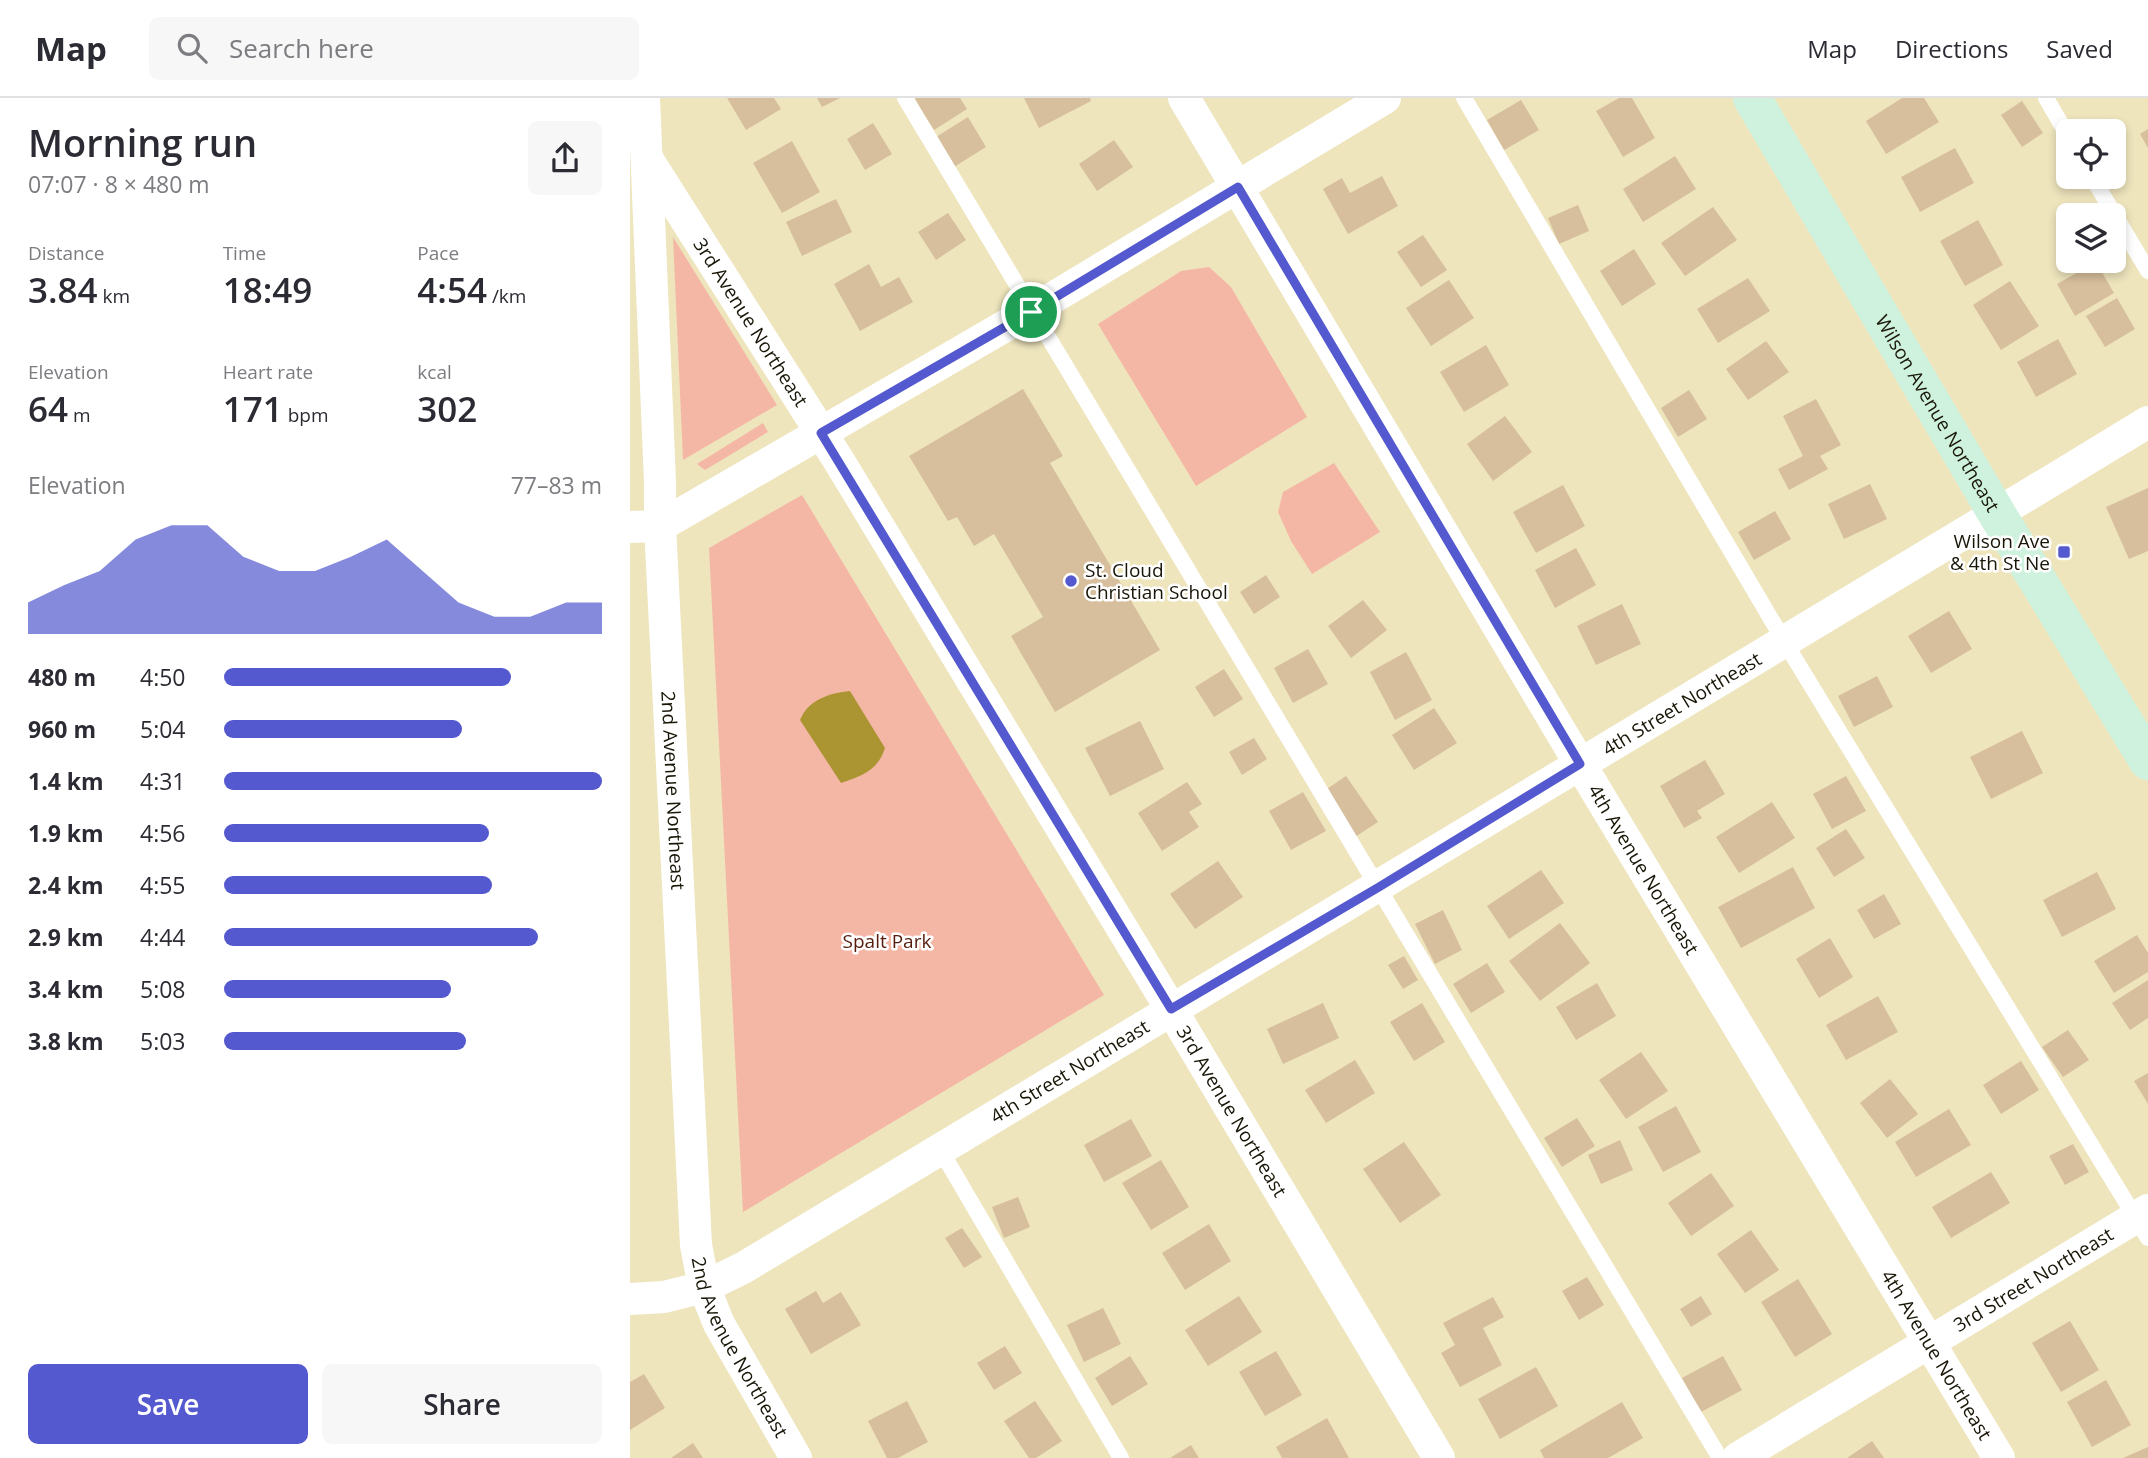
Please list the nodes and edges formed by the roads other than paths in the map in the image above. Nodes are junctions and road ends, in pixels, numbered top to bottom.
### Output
1 (644, 98) edge
2 (905, 98) edge
3 (1184, 98) edge
4 (1385, 98) edge
5 (1464, 98) edge
6 (1752, 98) edge
7 (2046, 98) edge
8 (2058, 119) edge
9 (648, 160) junction
10 (1238, 187) junction
11 (2099, 189) edge
12 (2148, 271) edge
13 (1031, 312) junction
14 (2148, 422) edge
15 (821, 433) junction
16 (1997, 514) junction
17 (645, 526) edge
18 (1784, 640) junction
19 (2148, 761) edge
20 (1580, 764) junction
21 (1379, 887) junction
22 (1171, 1009) junction
23 (940, 1149) junction
24 (2144, 1222) edge
25 (704, 1287) junction
26 (630, 1299) edge
27 (1929, 1341) junction
28 (796, 1458) edge
29 (1121, 1458) edge
30 (1439, 1458) edge
31 (1720, 1458) edge
32 (1738, 1458) edge
33 (1999, 1458) edge

1 - 9 street, 2nd Avenue Northeast
2 - 13 lane
3 - 10 street, 4th Avenue Northeast
4 - 10 street
5 - 18 lane
6 - 16 street, Wilson Avenue Northeast
7 - 8 lane
9 - 15 street, 3rd Avenue Northeast
9 - 17 street, 2nd Avenue Northeast
10 - 13 street
10 - 20 street, 4th Avenue Northeast
11 - 12 lane
13 - 15 street
13 - 21 lane
14 - 16 street, 4th Street Northeast
15 - 17 street
15 - 22 street, 3rd Avenue Northeast
16 - 18 street, 4th Street Northeast
16 - 19 street, Wilson Avenue Northeast
17 - 25 street, 2nd Avenue Northeast
18 - 20 street, 4th Street Northeast
18 - 24 lane
20 - 21 street, 4th Street Northeast
20 - 27 street, 4th Avenue Northeast
21 - 22 street, 4th Street Northeast
21 - 31 lane
22 - 23 street, 4th Street Northeast
22 - 30 street, 3rd Avenue Northeast
23 - 25 street, 4th Street Northeast
23 - 29 lane
24 - 27 street, 3rd Street Northeast
25 - 26 street, 4th Street Northeast
25 - 28 street, 2nd Avenue Northeast
27 - 32 street, 3rd Street Northeast
27 - 33 street, 4th Avenue Northeast

